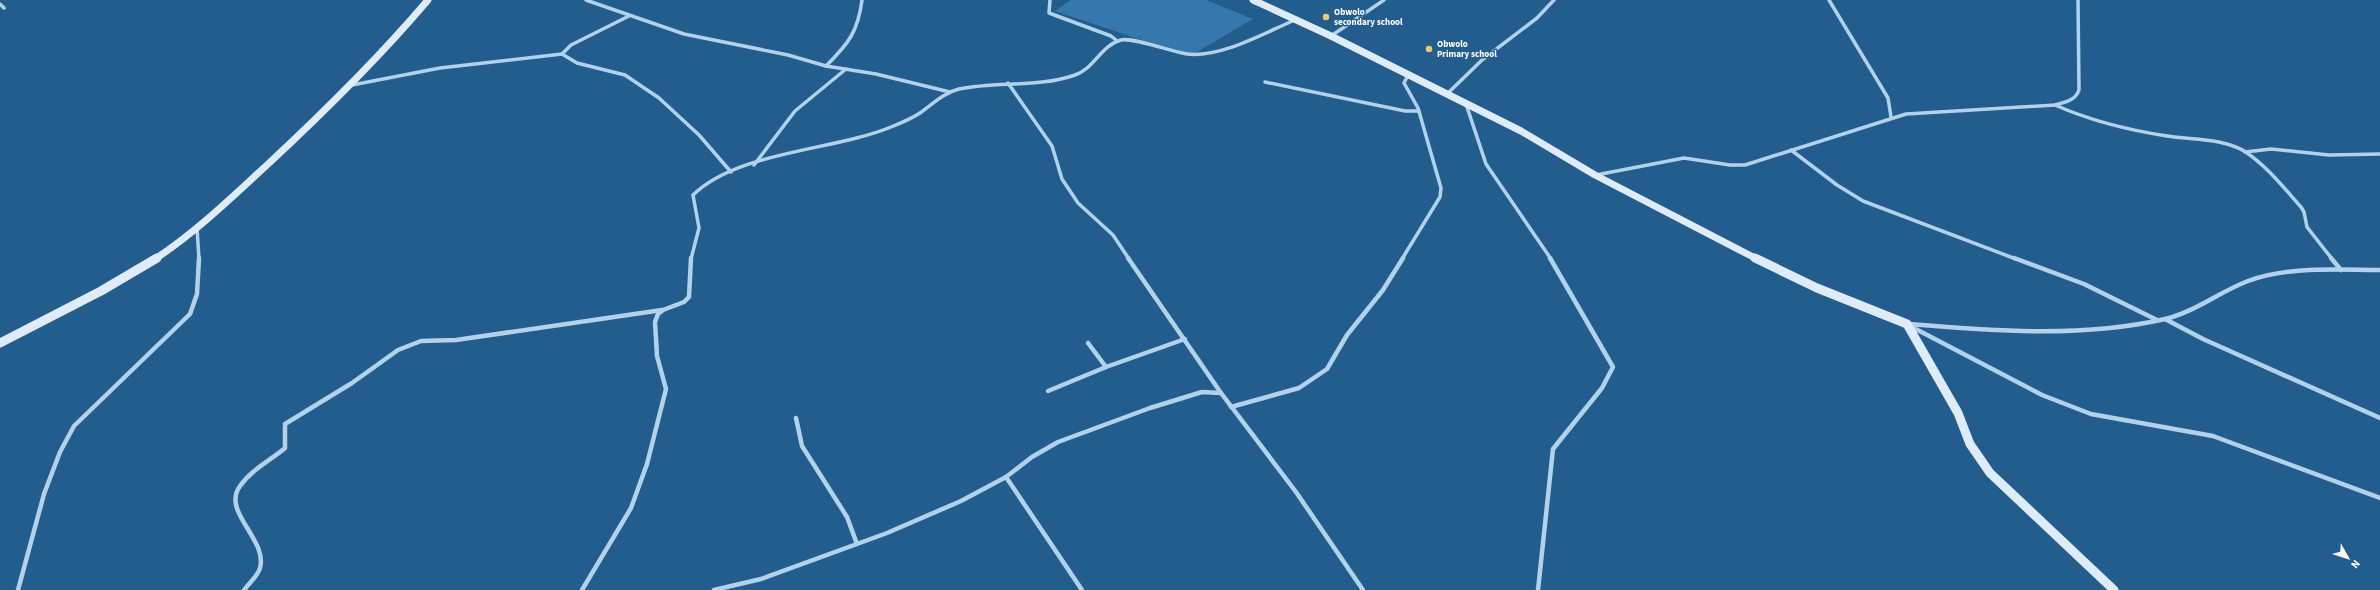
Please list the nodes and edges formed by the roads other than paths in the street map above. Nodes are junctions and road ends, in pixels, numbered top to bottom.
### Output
1 (428, 0) edge
2 (586, 0) edge
3 (862, 0) edge
4 (1050, 0) edge
5 (1253, 0) edge
6 (1384, 0) edge
7 (1554, 0) edge
8 (1829, 0) edge
9 (2078, 0) edge
10 (0, 4) edge
11 (4, 8) dead end
12 (629, 16) junction
13 (1295, 19) junction
14 (1331, 36) junction
15 (1116, 40) junction
16 (562, 54) junction
17 (826, 66) junction
18 (846, 69) junction
19 (1409, 74) junction
20 (1265, 82) dead end
21 (1008, 83) junction
22 (350, 85) junction
23 (950, 92) junction
24 (1448, 94) junction
25 (1466, 103) junction
26 (2055, 105) junction
27 (1418, 111) junction
28 (1891, 117) junction
29 (1791, 150) junction
30 (2245, 152) junction
31 (2380, 154) edge
32 (753, 165) junction
33 (731, 172) junction
34 (1596, 175) junction
35 (197, 228) junction
36 (2341, 270) junction
37 (2380, 270) edge
38 (663, 310) junction
39 (2165, 319) junction
40 (2158, 320) junction
41 (1907, 324) junction
42 (1185, 339) junction
43 (0, 343) edge
44 (1088, 343) dead end
45 (1106, 367) junction
46 (1048, 391) dead end
47 (1221, 393) junction
48 (1231, 407) junction
49 (796, 418) dead end
50 (2380, 418) edge
51 (1006, 477) junction
52 (2380, 498) edge
53 (857, 544) junction
54 (18, 590) edge
55 (244, 590) edge
56 (582, 590) edge
57 (714, 590) edge
58 (1082, 590) edge
59 (1363, 590) edge
60 (1538, 590) edge
61 (2114, 590) edge

1 - 22 street
2 - 12 street
3 - 17 street
4 - 15 street
5 - 13 street
6 - 14 street
7 - 24 street
8 - 28 street
9 - 26 street
10 - 11 street
12 - 16 street
12 - 17 street
13 - 14 street
13 - 15 street
14 - 19 street
15 - 21 street
16 - 22 street
16 - 33 street
17 - 18 street
18 - 23 street
18 - 32 street
19 - 24 street
19 - 27 street
20 - 27 street
21 - 23 street
21 - 42 street
22 - 35 street
23 - 32 street
24 - 25 street
25 - 34 street
25 - 60 street
26 - 28 street
26 - 30 street
27 - 48 street
28 - 29 street
29 - 34 street
29 - 40 street
30 - 31 street
30 - 36 street
32 - 33 street
33 - 38 street
34 - 41 street
35 - 43 street
35 - 54 street
36 - 37 street
36 - 39 street
38 - 55 street
38 - 56 street
39 - 40 street
39 - 50 street
40 - 41 street
41 - 52 street
41 - 61 street
42 - 45 street
42 - 47 street
44 - 45 street
45 - 46 street
47 - 48 street
47 - 51 street
48 - 59 street
49 - 53 street
51 - 53 street
51 - 58 street
53 - 57 street

